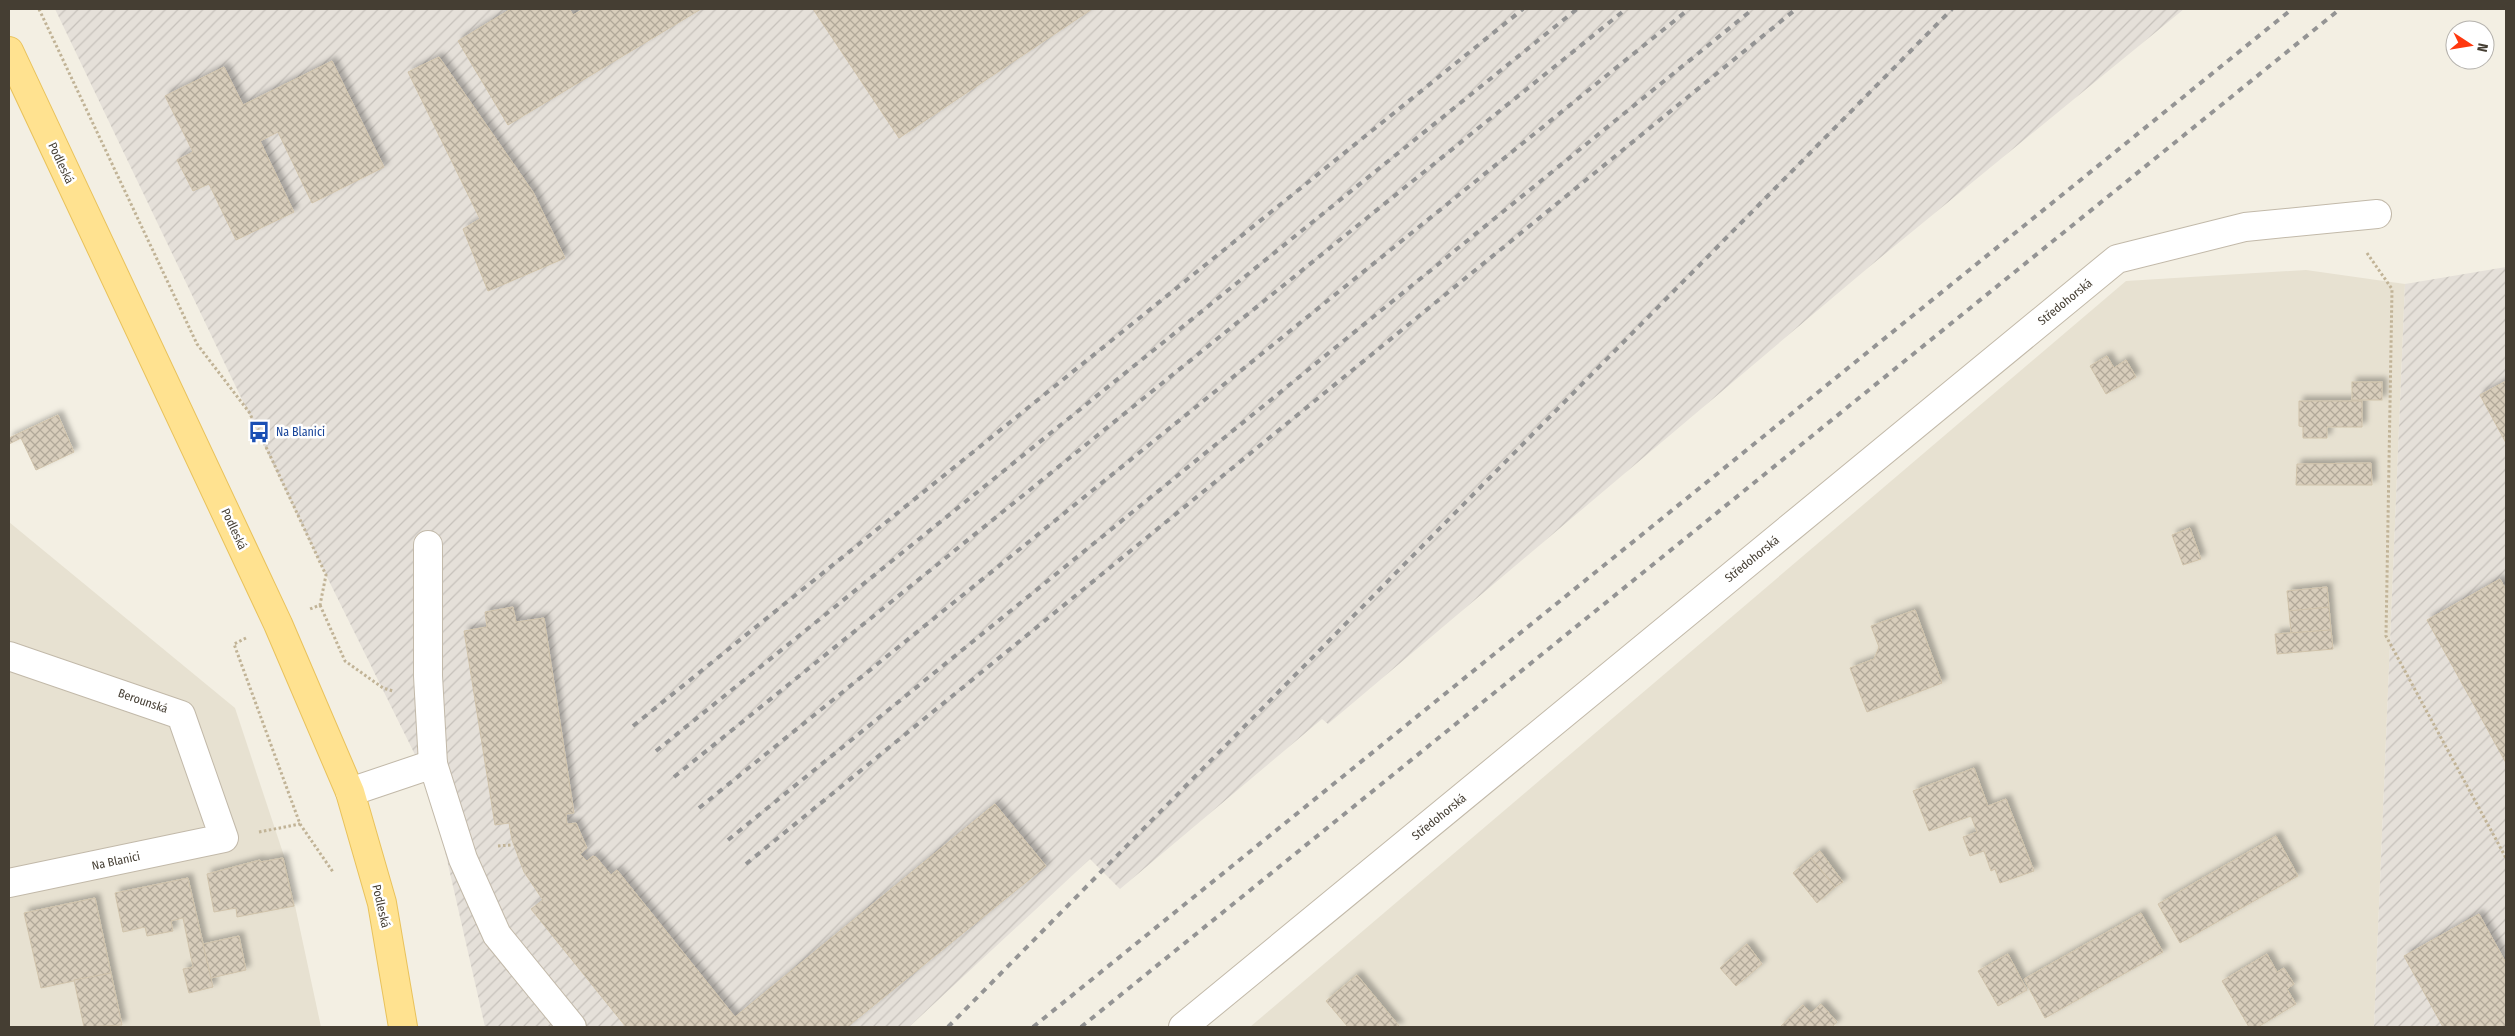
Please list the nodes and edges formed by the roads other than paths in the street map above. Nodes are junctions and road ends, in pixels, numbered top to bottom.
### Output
1 (9, 51) edge
2 (2377, 214) dead end
3 (428, 545) dead end
4 (9, 656) edge
5 (433, 764) junction
6 (350, 792) junction
7 (224, 838) joint
8 (9, 883) edge
9 (403, 1027) edge
10 (572, 1027) edge
11 (1183, 1027) edge

1 - 6 main road, Podleská
2 - 11 street, Středohorská
3 - 5 street
4 - 7 street, Berounská
5 - 6 street
5 - 10 street
6 - 9 main road, Podleská
7 - 8 street, Na Blanici

